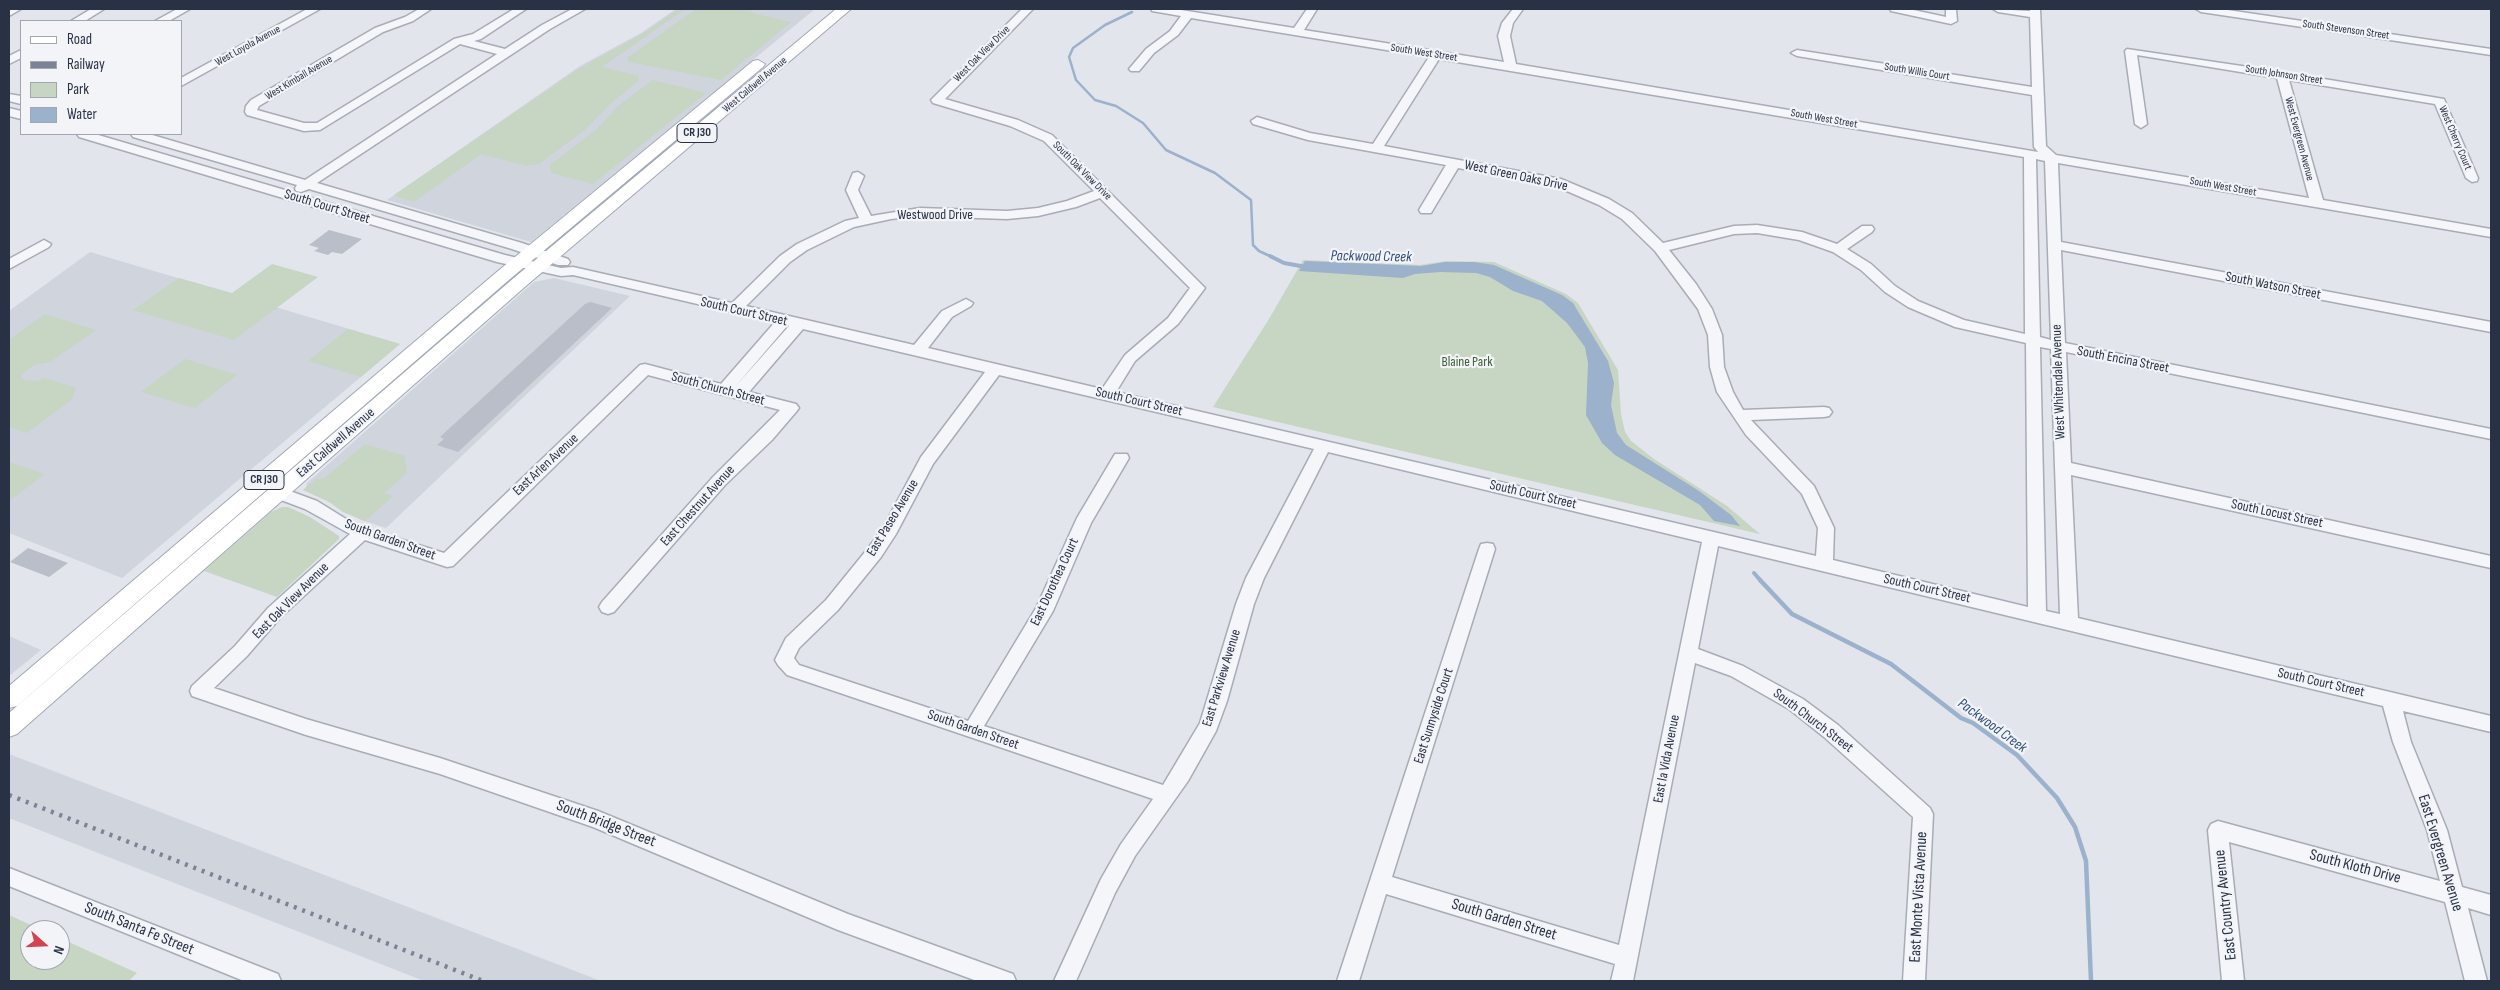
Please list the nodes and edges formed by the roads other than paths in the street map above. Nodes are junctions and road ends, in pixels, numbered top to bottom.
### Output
1 (16, 9) edge
2 (99, 9) edge
3 (185, 9) edge
4 (315, 9) edge
5 (426, 9) edge
6 (522, 9) edge
7 (580, 9) edge
8 (825, 9) edge
9 (844, 9) edge
10 (1028, 9) edge
11 (1156, 9) edge
12 (1312, 9) edge
13 (1518, 9) edge
14 (1895, 9) edge
15 (1951, 9) edge
16 (1998, 9) edge
17 (2201, 9) edge
18 (2034, 10) edge
19 (9, 13) edge
20 (1190, 14) junction
21 (79, 20) edge
22 (163, 20) edge
23 (1951, 21) joint
24 (1297, 32) junction
25 (477, 37) junction
26 (458, 41) junction
27 (512, 50) junction
28 (2491, 52) edge
29 (1797, 53) dead end
30 (20, 55) edge
31 (1436, 55) junction
32 (9, 61) edge
33 (1511, 67) junction
34 (1135, 69) dead end
35 (2282, 75) junction
36 (182, 82) edge
37 (731, 87) junction
38 (2038, 92) junction
39 (937, 100) joint
40 (2436, 100) joint
41 (1257, 121) dead end
42 (2142, 124) dead end
43 (86, 135) edge
44 (140, 135) edge
45 (1376, 149) junction
46 (677, 150) junction
47 (2040, 153) junction
48 (1454, 163) junction
49 (858, 176) dead end
50 (2472, 178) dead end
51 (307, 184) junction
52 (1103, 192) junction
53 (289, 196) junction
54 (2317, 204) junction
55 (1426, 210) dead end
56 (866, 220) junction
57 (1867, 229) dead end
58 (2491, 233) edge
59 (44, 244) dead end
60 (2055, 245) junction
61 (1660, 248) junction
62 (1838, 249) junction
63 (535, 259) junction
64 (9, 265) edge
65 (966, 304) dead end
66 (734, 310) junction
67 (791, 323) junction
68 (2491, 326) edge
69 (2032, 341) junction
70 (2058, 346) junction
71 (917, 352) junction
72 (645, 369) joint
73 (995, 369) junction
74 (731, 392) junction
75 (1106, 395) junction
76 (791, 408) joint
77 (1824, 412) dead end
78 (1738, 415) junction
79 (2491, 434) edge
80 (1323, 446) junction
81 (301, 448) junction
82 (1121, 458) dead end
83 (2062, 467) junction
84 (279, 493) junction
85 (362, 532) junction
86 (1711, 538) junction
87 (1487, 549) dead end
88 (447, 561) joint
89 (2491, 562) edge
90 (1824, 565) junction
91 (175, 582) junction
92 (608, 607) dead end
93 (2038, 615) junction
94 (2068, 623) junction
95 (1688, 653) junction
96 (784, 660) joint
97 (199, 691) joint
98 (9, 699) edge
99 (2390, 699) junction
100 (2491, 724) edge
101 (9, 728) edge
102 (972, 730) junction
103 (1166, 795) junction
104 (1923, 814) joint
105 (2218, 830) joint
106 (9, 877) edge
107 (1380, 883) junction
108 (2455, 894) junction
109 (2491, 905) edge
110 (1627, 958) junction
111 (270, 981) edge
112 (1005, 981) edge
113 (1065, 981) edge
114 (1348, 981) edge
115 (1622, 981) edge
116 (1914, 981) edge
117 (2234, 981) edge
118 (2476, 981) edge

1 - 19 street
2 - 21 street
3 - 22 street
4 - 36 street, West Loyola Avenue
5 - 26 street, West Kimball Avenue
6 - 25 street, West Kimball Avenue
7 - 27 street
8 - 37 main road, West Caldwell Avenue / CR J30
9 - 46 main road, West Caldwell Avenue / CR J30
10 - 39 street, West Oak View Drive
11 - 20 street, South West Street
12 - 24 street
13 - 33 street
14 - 23 street
15 - 23 street
16 - 18 street
17 - 28 street, South Stevenson Street
18 - 38 street, West Whitendale Avenue
20 - 24 street, South West Street
20 - 34 street
24 - 31 street, South West Street
25 - 26 street, West Kimball Avenue
25 - 27 street, West Kimball Avenue
26 - 27 street
27 - 51 street
29 - 38 street, South Willis Court
30 - 32 street
31 - 33 street, South West Street
31 - 45 street
33 - 47 street, South West Street
35 - 40 street, South Johnson Street
35 - 42 street, South Johnson Street
35 - 54 street, West Evergreen Avenue
37 - 46 main road
37 - 63 main road, West Caldwell Avenue / CR J30
38 - 47 street, West Whitendale Avenue
39 - 52 street, South Oak View Drive
40 - 50 street, West Cherry Court
41 - 45 street, West Green Oaks Drive
43 - 53 street, South Court Street
44 - 51 street, South Court Street
45 - 48 street, West Green Oaks Drive
46 - 63 main road, West Caldwell Avenue / CR J30
47 - 54 street, South West Street
47 - 60 street, West Whitendale Avenue
47 - 69 street, West Whitendale Avenue
48 - 55 street
48 - 61 street, West Green Oaks Drive
49 - 56 street
51 - 53 street
51 - 63 street, South Court Street
52 - 56 street, Westwood Drive
52 - 75 street, South Oak View Drive
53 - 63 street, South Court Street
54 - 58 street, South West Street
56 - 66 street, Westwood Drive
57 - 62 street
59 - 64 street
60 - 68 street, South Watson Street
60 - 70 street, West Whitendale Avenue
61 - 62 street, South Encina Street
61 - 78 street, West Green Oaks Drive
62 - 69 street, South Encina Street
63 - 66 street, South Court Street
63 - 81 main road, East Caldwell Avenue / CR J30
63 - 84 main road, East Caldwell Avenue / CR J30
65 - 71 street
66 - 67 street, South Court Street
67 - 71 street, South Court Street
67 - 74 street
69 - 70 street, South Encina Street
69 - 93 street, West Whitendale Avenue
70 - 79 street, South Encina Street
70 - 83 street, West Whitendale Avenue
71 - 73 street, South Court Street
72 - 74 street, South Church Street
72 - 88 street, East Arlen Avenue
73 - 75 street, South Court Street
73 - 96 street, East Paseo Avenue
74 - 76 street, South Church Street
75 - 80 street, South Court Street
76 - 92 street, East Chestnut Avenue
77 - 78 street
78 - 90 street, West Green Oaks Drive
80 - 86 street, South Court Street
80 - 103 street, East Parkview Avenue
81 - 91 main road
81 - 98 main road, East Caldwell Avenue / CR J30
82 - 102 street, East Dorothea Court
83 - 89 street, South Locust Street
83 - 94 street, West Whitendale Avenue
84 - 85 street, South Garden Street
84 - 91 main road, East Caldwell Avenue / CR J30
85 - 88 street, South Garden Street
85 - 97 street, East Oak View Avenue
86 - 90 street, South Court Street
86 - 95 street, East la Vida Avenue
87 - 107 street, East Sunnyside Court
90 - 93 street, South Court Street
91 - 101 main road, East Caldwell Avenue / CR J30
93 - 94 street, South Court Street
94 - 99 street, South Court Street
95 - 104 street, South Church Street
95 - 110 street, East la Vida Avenue
96 - 102 street, South Garden Street
97 - 112 street, South Bridge Street
99 - 100 street, South Court Street
99 - 108 street, East Evergreen Avenue
102 - 103 street, South Garden Street
103 - 113 street, East Parkview Avenue
104 - 116 street, East Monte Vista Avenue
105 - 108 street, South Kloth Drive
105 - 117 street, East Country Avenue
106 - 111 street, South Santa Fe Street
107 - 110 street, South Garden Street
107 - 114 street, East Sunnyside Court
108 - 109 street, South Kloth Drive
108 - 118 street, East Evergreen Avenue
110 - 115 street, East la Vida Avenue

